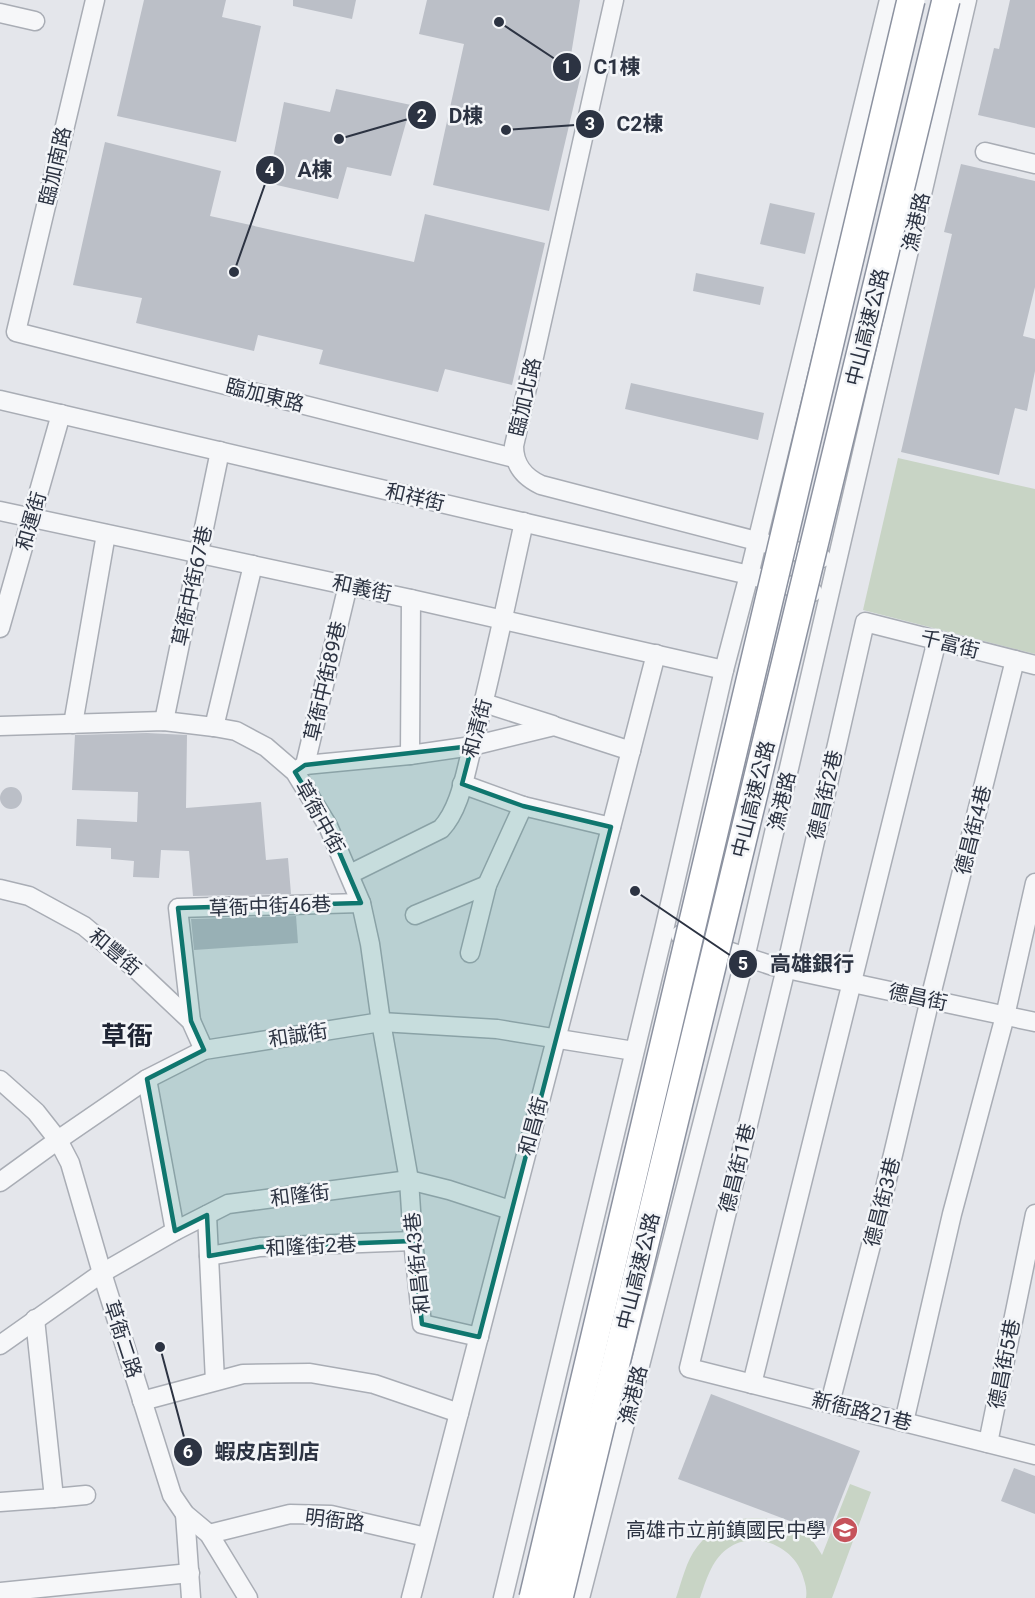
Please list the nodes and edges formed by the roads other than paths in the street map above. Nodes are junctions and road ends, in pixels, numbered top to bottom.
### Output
1 (95, 0) edge
2 (614, 0) edge
3 (889, 0) edge
4 (911, 0) edge
5 (946, 0) edge
6 (967, 0) edge
7 (0, 13) edge
8 (35, 21) dead end
9 (985, 152) dead end
10 (1035, 164) edge
11 (16, 332) joint
12 (0, 400) edge
13 (61, 414) junction
14 (220, 451) junction
15 (514, 458) junction
16 (0, 511) edge
17 (32, 518) junction
18 (524, 522) junction
19 (106, 534) junction
20 (756, 542) junction
21 (199, 553) junction
22 (837, 562) junction
23 (253, 565) junction
24 (749, 575) junction
25 (348, 585) junction
26 (830, 596) junction
27 (411, 599) junction
28 (503, 619) junction
29 (865, 622) joint
30 (0, 628) edge
31 (937, 640) junction
32 (656, 654) junction
33 (1015, 660) junction
34 (1035, 665) edge
35 (724, 670) junction
36 (484, 704) junction
37 (164, 721) junction
38 (73, 724) junction
39 (0, 726) edge
40 (554, 726) junction
41 (214, 727) junction
42 (472, 746) junction
43 (631, 751) junction
44 (410, 754) junction
45 (300, 768) junction
46 (462, 784) junction
47 (523, 806) junction
48 (611, 827) junction
49 (350, 873) junction
50 (1035, 883) edge
51 (487, 885) junction
52 (0, 889) edge
53 (361, 903) junction
54 (415, 915) dead end
55 (664, 930) junction
56 (470, 953) dead end
57 (745, 958) junction
58 (786, 968) junction
59 (851, 983) junction
60 (930, 999) junction
61 (1005, 1016) junction
62 (191, 1021) junction
63 (381, 1022) junction
64 (1035, 1022) edge
65 (556, 1038) junction
66 (204, 1050) junction
67 (634, 1051) junction
68 (147, 1079) junction
69 (0, 1080) edge
70 (58, 1140) junction
71 (409, 1180) junction
72 (0, 1182) edge
73 (510, 1210) junction
74 (1035, 1214) edge
75 (207, 1215) junction
76 (175, 1231) junction
77 (413, 1241) junction
78 (209, 1256) junction
79 (102, 1274) junction
80 (35, 1319) junction
81 (3, 1335) edge
82 (479, 1337) junction
83 (688, 1368) joint
84 (215, 1381) junction
85 (752, 1384) junction
86 (142, 1401) junction
87 (830, 1403) junction
88 (459, 1413) junction
89 (904, 1422) junction
90 (988, 1443) junction
91 (1035, 1455) edge
92 (86, 1495) dead end
93 (54, 1498) junction
94 (0, 1502) edge
95 (185, 1514) junction
96 (209, 1534) junction
97 (426, 1537) junction
98 (189, 1573) junction
99 (0, 1592) edge
100 (191, 1598) edge
101 (248, 1598) edge
102 (411, 1598) edge
103 (503, 1598) edge
104 (533, 1598) edge
105 (560, 1598) edge
106 (580, 1598) edge

1 - 11 street, 臨加南路
2 - 15 street, 臨加北路
3 - 20 street
4 - 104 highway, 中山高速公路, bridge
5 - 105 highway, 中山高速公路, bridge
6 - 22 street, 漁港路
7 - 8 street
9 - 10 street
11 - 15 street, 臨加東路
12 - 13 street, 和祥街
13 - 14 street, 和祥街
13 - 17 street, 和運街
14 - 18 street, 和祥街
14 - 21 street, 草衙中街67巷
15 - 20 street, 臨加北路
16 - 17 street, 和義街
17 - 19 street, 和義街
17 - 30 street, 和運街
18 - 24 street, 和祥街
18 - 28 street, 和清街
19 - 21 street, 和義街
19 - 38 street
20 - 22 street, 臨加北路
20 - 24 street
21 - 23 street, 和義街
21 - 37 street, 草衙中街67巷
22 - 26 street, 漁港路
23 - 25 street, 和義街
23 - 41 street
24 - 26 street, 和祥街
24 - 35 street
25 - 27 street, 和義街
25 - 45 street, 草衙中街89巷
26 - 57 street, 漁港路
27 - 28 street, 和義街
27 - 44 street
28 - 32 street, 和義街
28 - 36 street, 和清街
29 - 31 street, 千富街
29 - 58 street, 德昌街2巷
31 - 33 street, 千富街
31 - 59 street
32 - 35 street, 和義街
32 - 43 street, 和昌街
33 - 34 street, 千富街
33 - 60 street, 德昌街4巷
35 - 55 street
36 - 40 street
36 - 42 street, 和清街
37 - 38 street, 草衙中街
37 - 41 street, 草衙中街
38 - 39 street, 草衙中街
40 - 42 street
40 - 43 street
41 - 45 street, 草衙中街
42 - 44 street
42 - 46 street, 和清街
43 - 48 street, 和昌街
44 - 45 street
45 - 49 street, 草衙中街
46 - 47 street
46 - 49 street, 和清街
47 - 48 street
47 - 51 street
48 - 65 street, 和昌街
49 - 53 street, 草衙中街
50 - 61 street
51 - 54 street
51 - 56 street
52 - 62 street, 和豐街
53 - 62 street, 草衙中街46巷
53 - 63 street, 草衙中街
55 - 57 street, 德昌街
55 - 67 street
57 - 58 street, 德昌街
57 - 106 street, 漁港路
58 - 59 street, 德昌街
58 - 83 street, 德昌街1巷
59 - 60 street, 德昌街
59 - 85 street
60 - 61 street, 德昌街
60 - 87 street, 德昌街3巷
61 - 64 street, 德昌街
61 - 89 street
62 - 66 street, 和豐街
63 - 65 street, 和誠街
63 - 66 street, 和誠街
63 - 71 street, 和昌街43巷
65 - 67 street, 和誠街
65 - 73 street, 和昌街
66 - 68 street, 和誠街
67 - 103 street
68 - 70 street, 和誠街
68 - 76 street
69 - 70 street, 草衙二路
70 - 72 street, 和誠街
70 - 79 street, 草衙二路
71 - 73 street, 和隆街
71 - 75 street, 和隆街
71 - 77 street, 和昌街43巷
73 - 82 street, 和昌街
74 - 90 street, 德昌街5巷
75 - 76 street, 和隆街
75 - 78 street
76 - 79 street, 和隆街
77 - 78 street, 和隆街2巷
77 - 82 street, 和昌街43巷
78 - 84 street
79 - 80 street, 和隆街
79 - 86 street, 草衙二路
80 - 81 street, 和隆街
80 - 93 street
82 - 88 street, 和昌街
83 - 85 street, 新衙路21巷
84 - 86 street
84 - 88 street
85 - 87 street, 新衙路21巷
86 - 95 street, 草衙二路
87 - 89 street, 新衙路21巷
88 - 97 street, 和昌街
89 - 90 street, 新衙路21巷
90 - 91 street, 新衙路21巷
92 - 93 street
93 - 94 street
95 - 96 street, 草衙二路
95 - 98 street
96 - 97 street, 明衙路
96 - 101 street, 草衙二路
97 - 102 street, 和昌街
98 - 99 street
98 - 100 street

